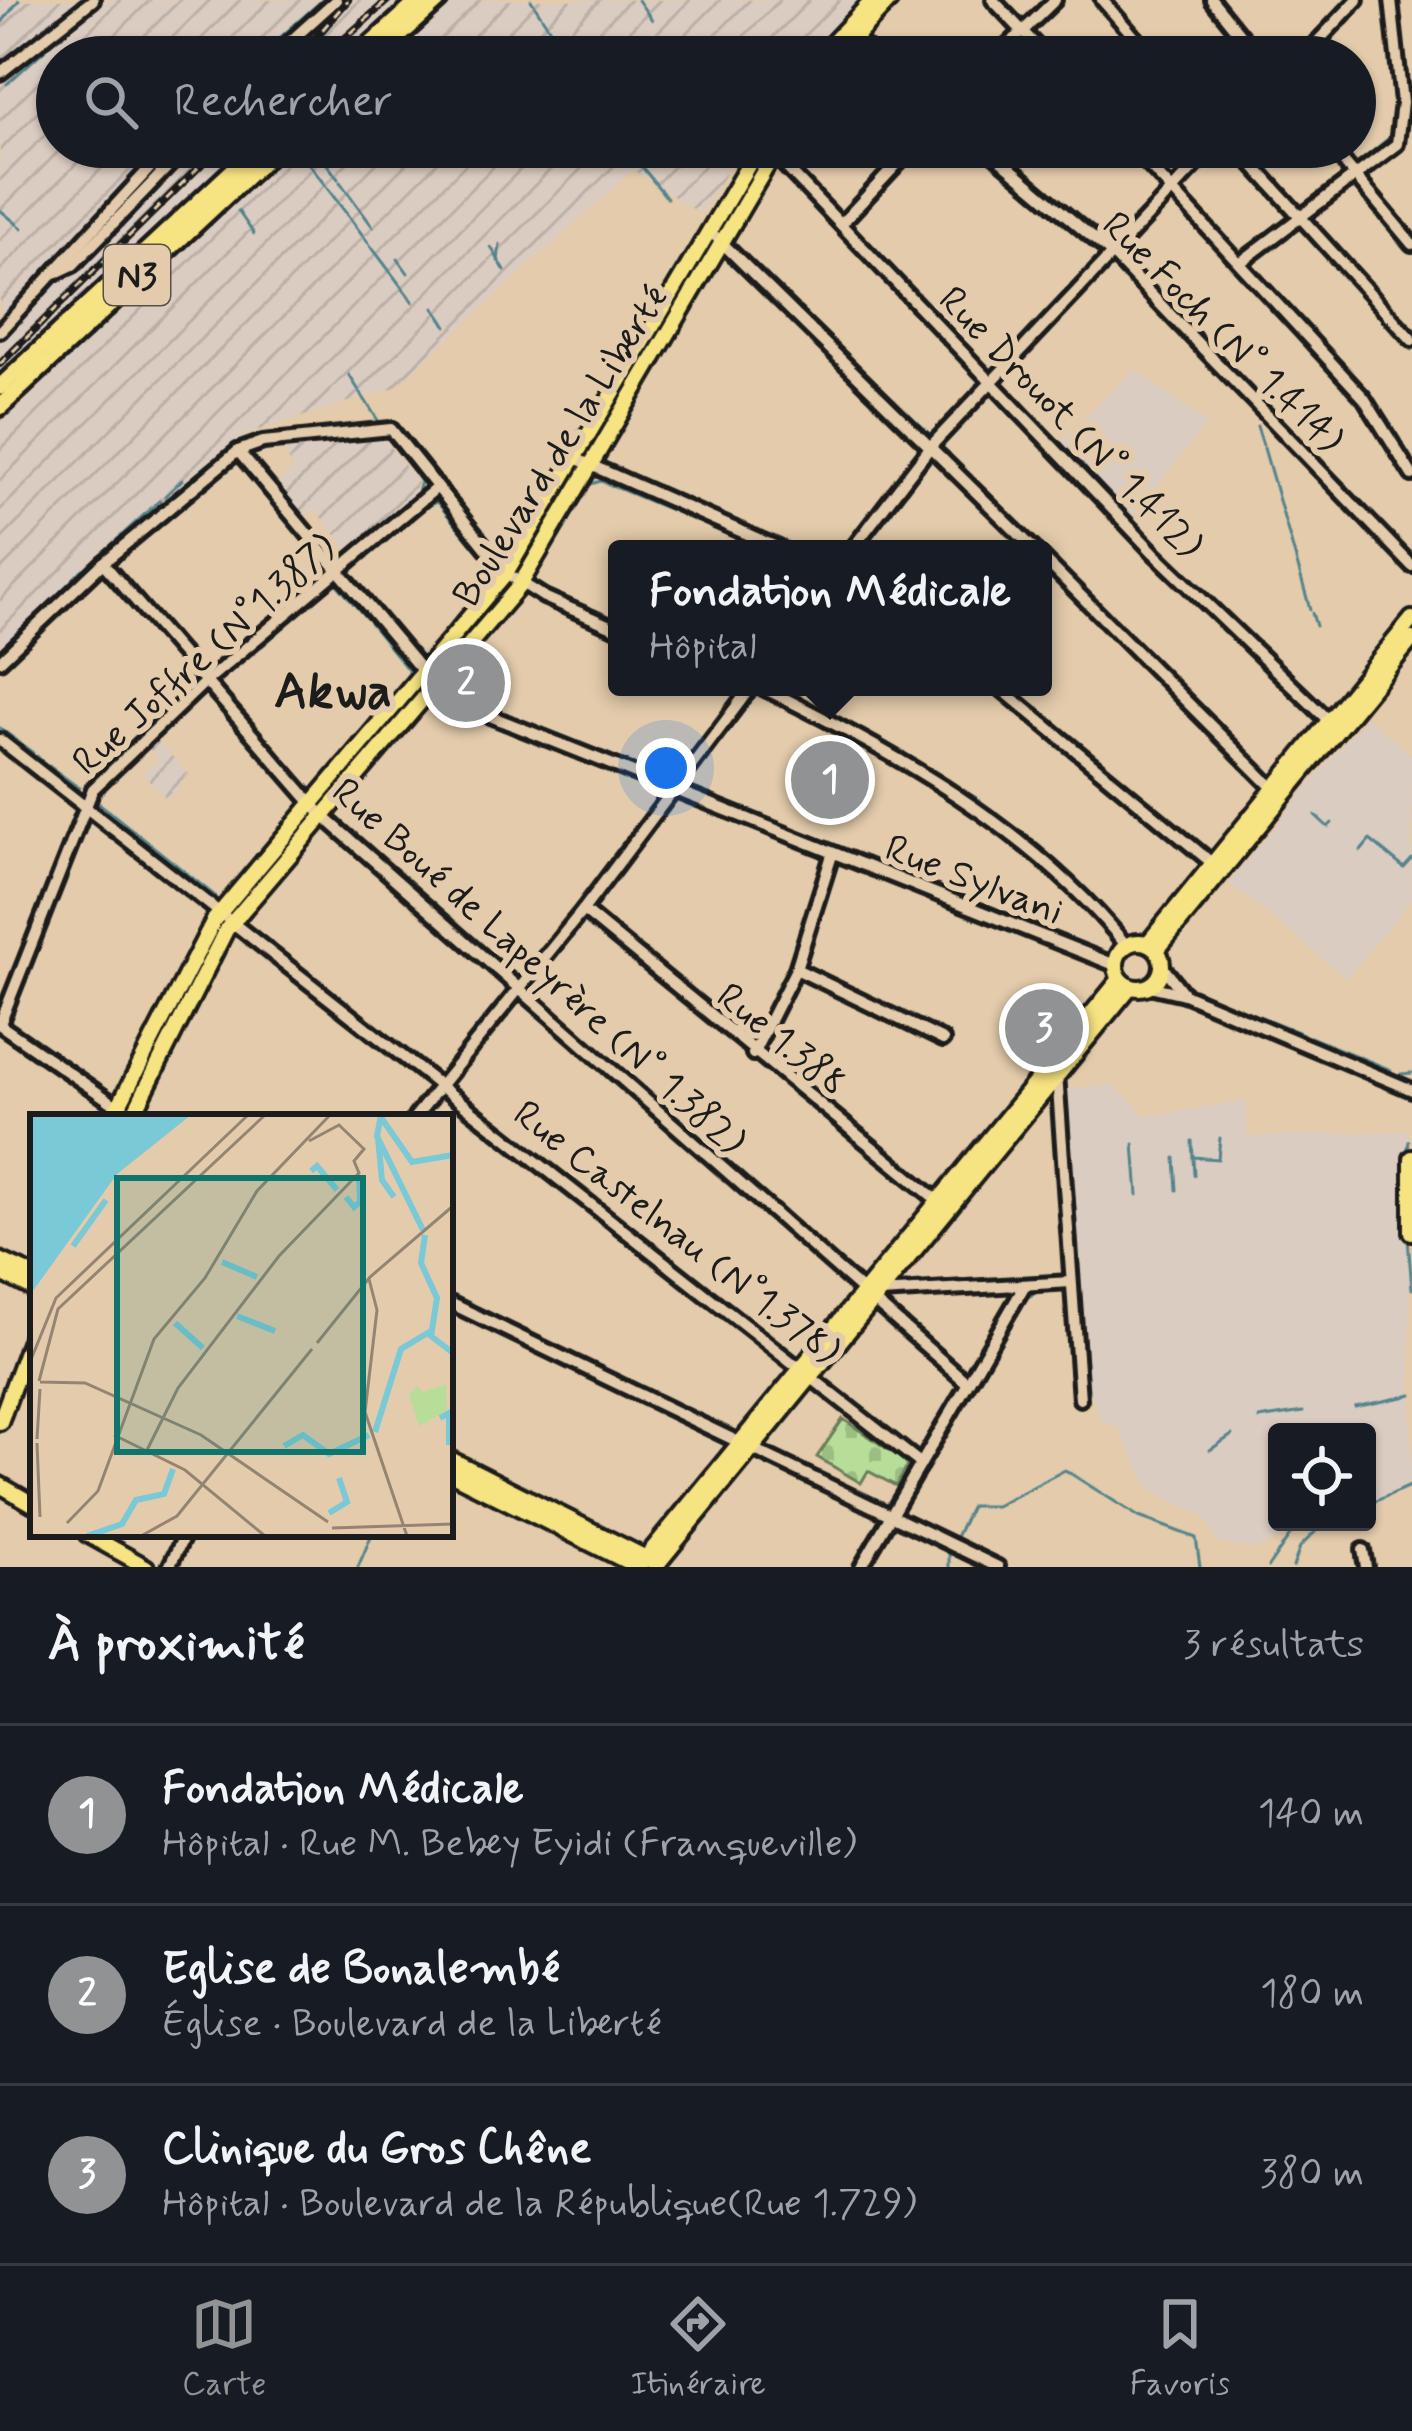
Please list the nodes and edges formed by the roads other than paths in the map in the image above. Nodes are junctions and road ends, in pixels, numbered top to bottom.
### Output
1 (93, 0) edge
2 (336, 0) edge
3 (420, 0) edge
4 (439, 0) edge
5 (873, 0) edge
6 (890, 0) edge
7 (993, 0) edge
8 (1055, 0) edge
9 (1102, 0) edge
10 (1212, 0) edge
11 (1358, 0) edge
12 (1391, 0) edge
13 (1021, 30) junction
14 (850, 33) junction
15 (47, 36) edge
16 (296, 36) edge
17 (380, 36) edge
18 (399, 36) edge
19 (846, 36) edge
20 (848, 36) edge
21 (853, 36) edge
22 (1015, 36) edge
23 (1027, 36) edge
24 (1134, 36) edge
25 (1241, 36) edge
26 (1323, 36) edge
27 (36, 45) edge
28 (0, 73) edge
29 (1397, 144) junction
30 (1412, 149) edge
31 (1376, 159) edge
32 (149, 168) edge
33 (164, 168) edge
34 (235, 168) edge
35 (256, 168) edge
36 (756, 168) edge
37 (760, 168) edge
38 (788, 168) edge
39 (893, 168) edge
40 (1010, 168) edge
41 (1152, 168) edge
42 (1191, 168) edge
43 (1256, 168) edge
44 (1348, 168) edge
45 (1364, 168) edge
46 (1354, 175) junction
47 (1171, 188) junction
48 (1300, 215) junction
49 (842, 223) junction
50 (97, 231) junction
51 (710, 231) junction
52 (723, 243) junction
53 (1412, 244) edge
54 (1112, 254) junction
55 (1240, 262) junction
56 (0, 331) edge
57 (1412, 340) edge
58 (992, 379) junction
59 (0, 387) edge
60 (0, 407) edge
61 (931, 446) junction
62 (238, 451) junction
63 (583, 464) junction
64 (1412, 475) edge
65 (435, 490) junction
66 (760, 540) edge
67 (859, 540) edge
68 (1025, 540) edge
69 (103, 563) junction
70 (1412, 566) edge
71 (1052, 567) edge
72 (336, 571) junction
73 (506, 573) junction
74 (520, 585) junction
75 (1412, 619) edge
76 (608, 625) edge
77 (1412, 639) edge
78 (0, 661) edge
79 (422, 674) junction
80 (204, 683) junction
81 (434, 688) junction
82 (744, 696) edge
83 (777, 696) edge
84 (1010, 696) edge
85 (1334, 726) junction
86 (0, 740) edge
87 (674, 790) junction
88 (1279, 794) junction
89 (84, 802) junction
90 (317, 810) junction
91 (832, 855) junction
92 (1219, 868) junction
93 (583, 910) junction
94 (227, 914) junction
95 (1126, 945) junction
96 (1153, 947) junction
97 (1162, 966) junction
98 (796, 968) junction
99 (1122, 977) junction
100 (1149, 986) junction
101 (520, 991) junction
102 (1184, 994) junction
103 (0, 1024) edge
104 (943, 1040) dead end
105 (753, 1054) junction
106 (1053, 1068) junction
107 (442, 1083) junction
108 (1412, 1090) edge
109 (116, 1105) edge
110 (138, 1114) edge
111 (417, 1114) edge
112 (1412, 1160) edge
113 (943, 1204) junction
114 (1412, 1232) edge
115 (0, 1260) edge
116 (0, 1272) edge
117 (30, 1275) edge
118 (1071, 1282) junction
119 (1025, 1285) junction
120 (30, 1287) edge
121 (871, 1291) junction
122 (453, 1304) edge
123 (30, 1340) edge
124 (807, 1370) junction
125 (966, 1382) junction
126 (1080, 1400) dead end
127 (0, 1422) edge
128 (745, 1443) junction
129 (453, 1461) edge
130 (920, 1462) junction
131 (453, 1474) edge
132 (0, 1485) edge
133 (30, 1502) edge
134 (890, 1517) junction
135 (92, 1537) edge
136 (184, 1537) edge
137 (1363, 1550) dead end
138 (651, 1564) edge
139 (146, 1567) edge
140 (170, 1567) edge
141 (861, 1567) edge
142 (998, 1567) edge
143 (1366, 1567) edge

1 - 15 street
2 - 16 street
3 - 17 highway
4 - 18 highway
5 - 14 main road
6 - 14 main road
7 - 13 street
8 - 13 street
9 - 24 street
10 - 25 street
11 - 26 street
12 - 29 street
13 - 22 street
13 - 23 street
14 - 19 main road
14 - 20 main road
14 - 21 street
27 - 28 street
29 - 30 street
29 - 31 street
32 - 50 street
33 - 50 street
34 - 59 highway, N3
35 - 60 highway, N3
36 - 51 main road, Boulevard de la Liberté
37 - 52 main road, Boulevard de la Liberté
38 - 49 street, Rue Drouot (N° 1.412)
39 - 49 street
40 - 54 street, Rue Foch (N° 1.414)
41 - 47 street
42 - 47 street
43 - 48 street
44 - 46 street
45 - 46 street
46 - 48 street
46 - 53 street
47 - 54 street
47 - 55 street
48 - 55 street
48 - 57 street
49 - 58 street, Rue Drouot (N° 1.412)
50 - 56 street
51 - 52 street
51 - 63 main road, Boulevard de la Liberté
52 - 61 street
52 - 63 main road, Boulevard de la Liberté
54 - 58 street
54 - 70 street, Rue Foch (N° 1.414)
55 - 64 street
58 - 61 street
58 - 85 street, Rue Drouot (N° 1.412)
61 - 67 street
61 - 68 street
62 - 65 street
62 - 69 street
62 - 72 street, Rue Sylvani
63 - 66 street
63 - 73 main road, Boulevard de la Liberté
63 - 74 main road, Boulevard de la Liberté
65 - 72 street, Rue Joffre (N°1.387)
65 - 73 street
69 - 78 street
69 - 80 street, Rue Boué de Lapeyrère (N° 1.382)
71 - 88 street
72 - 79 street, Rue Sylvani
72 - 80 street, Rue Joffre (N°1.387)
73 - 74 street
73 - 79 main road, Boulevard de la Liberté
74 - 76 street
74 - 81 main road, Boulevard de la Liberté
75 - 85 main road
77 - 85 main road
79 - 81 street, Rue Sylvani
79 - 90 main road, Boulevard de la Liberté
80 - 89 street, Rue Joffre (N°1.387)
80 - 90 street, Rue Boué de Lapeyrère (N° 1.382)
81 - 87 street, Rue Sylvani
81 - 90 main road, Boulevard de la Liberté
82 - 87 street
83 - 95 street
84 - 92 street
85 - 88 main road
86 - 89 street, Rue Castelnau (N°1.378)
87 - 91 street, Rue Sylvani
87 - 93 street
88 - 92 main road
89 - 94 street, Rue Castelnau (N°1.378)
89 - 103 street, Rue Joffre (N°1.387)
90 - 94 main road, Boulevard de la Liberté
90 - 101 street, Rue Boué de Lapeyrère (N° 1.382)
91 - 98 street
91 - 99 street, Rue Sylvani
92 - 96 main road
93 - 101 street
93 - 105 street, Rue 1.388
94 - 107 street, Rue Castelnau (N°1.378)
94 - 109 main road, Boulevard de la Liberté
94 - 110 main road, Boulevard de la Liberté
95 - 96 main road
95 - 99 main road
96 - 97 main road
97 - 100 main road
97 - 102 street
98 - 104 street
98 - 105 street
99 - 100 main road
99 - 106 main road
100 - 102 street
101 - 107 street
101 - 121 street, Rue Boué de Lapeyrère (N° 1.382)
102 - 108 street
103 - 109 street
105 - 113 street, Rue 1.388
106 - 113 main road
106 - 118 street
107 - 111 street
107 - 124 street, Rue Castelnau (N°1.378)
112 - 114 main road
113 - 121 main road
115 - 117 main road
116 - 120 main road
118 - 119 street
118 - 126 street
119 - 121 street
119 - 125 street
121 - 124 main road
121 - 125 street, Rue Boué de Lapeyrère (N° 1.382)
122 - 128 street
123 - 127 main road
124 - 128 main road
124 - 130 street, Rue Castelnau (N°1.378)
125 - 130 street
128 - 134 street
128 - 138 main road
129 - 138 main road
130 - 134 street
131 - 138 main road
132 - 133 main road
134 - 141 street
134 - 142 street
135 - 139 main road
136 - 140 street
137 - 143 street

